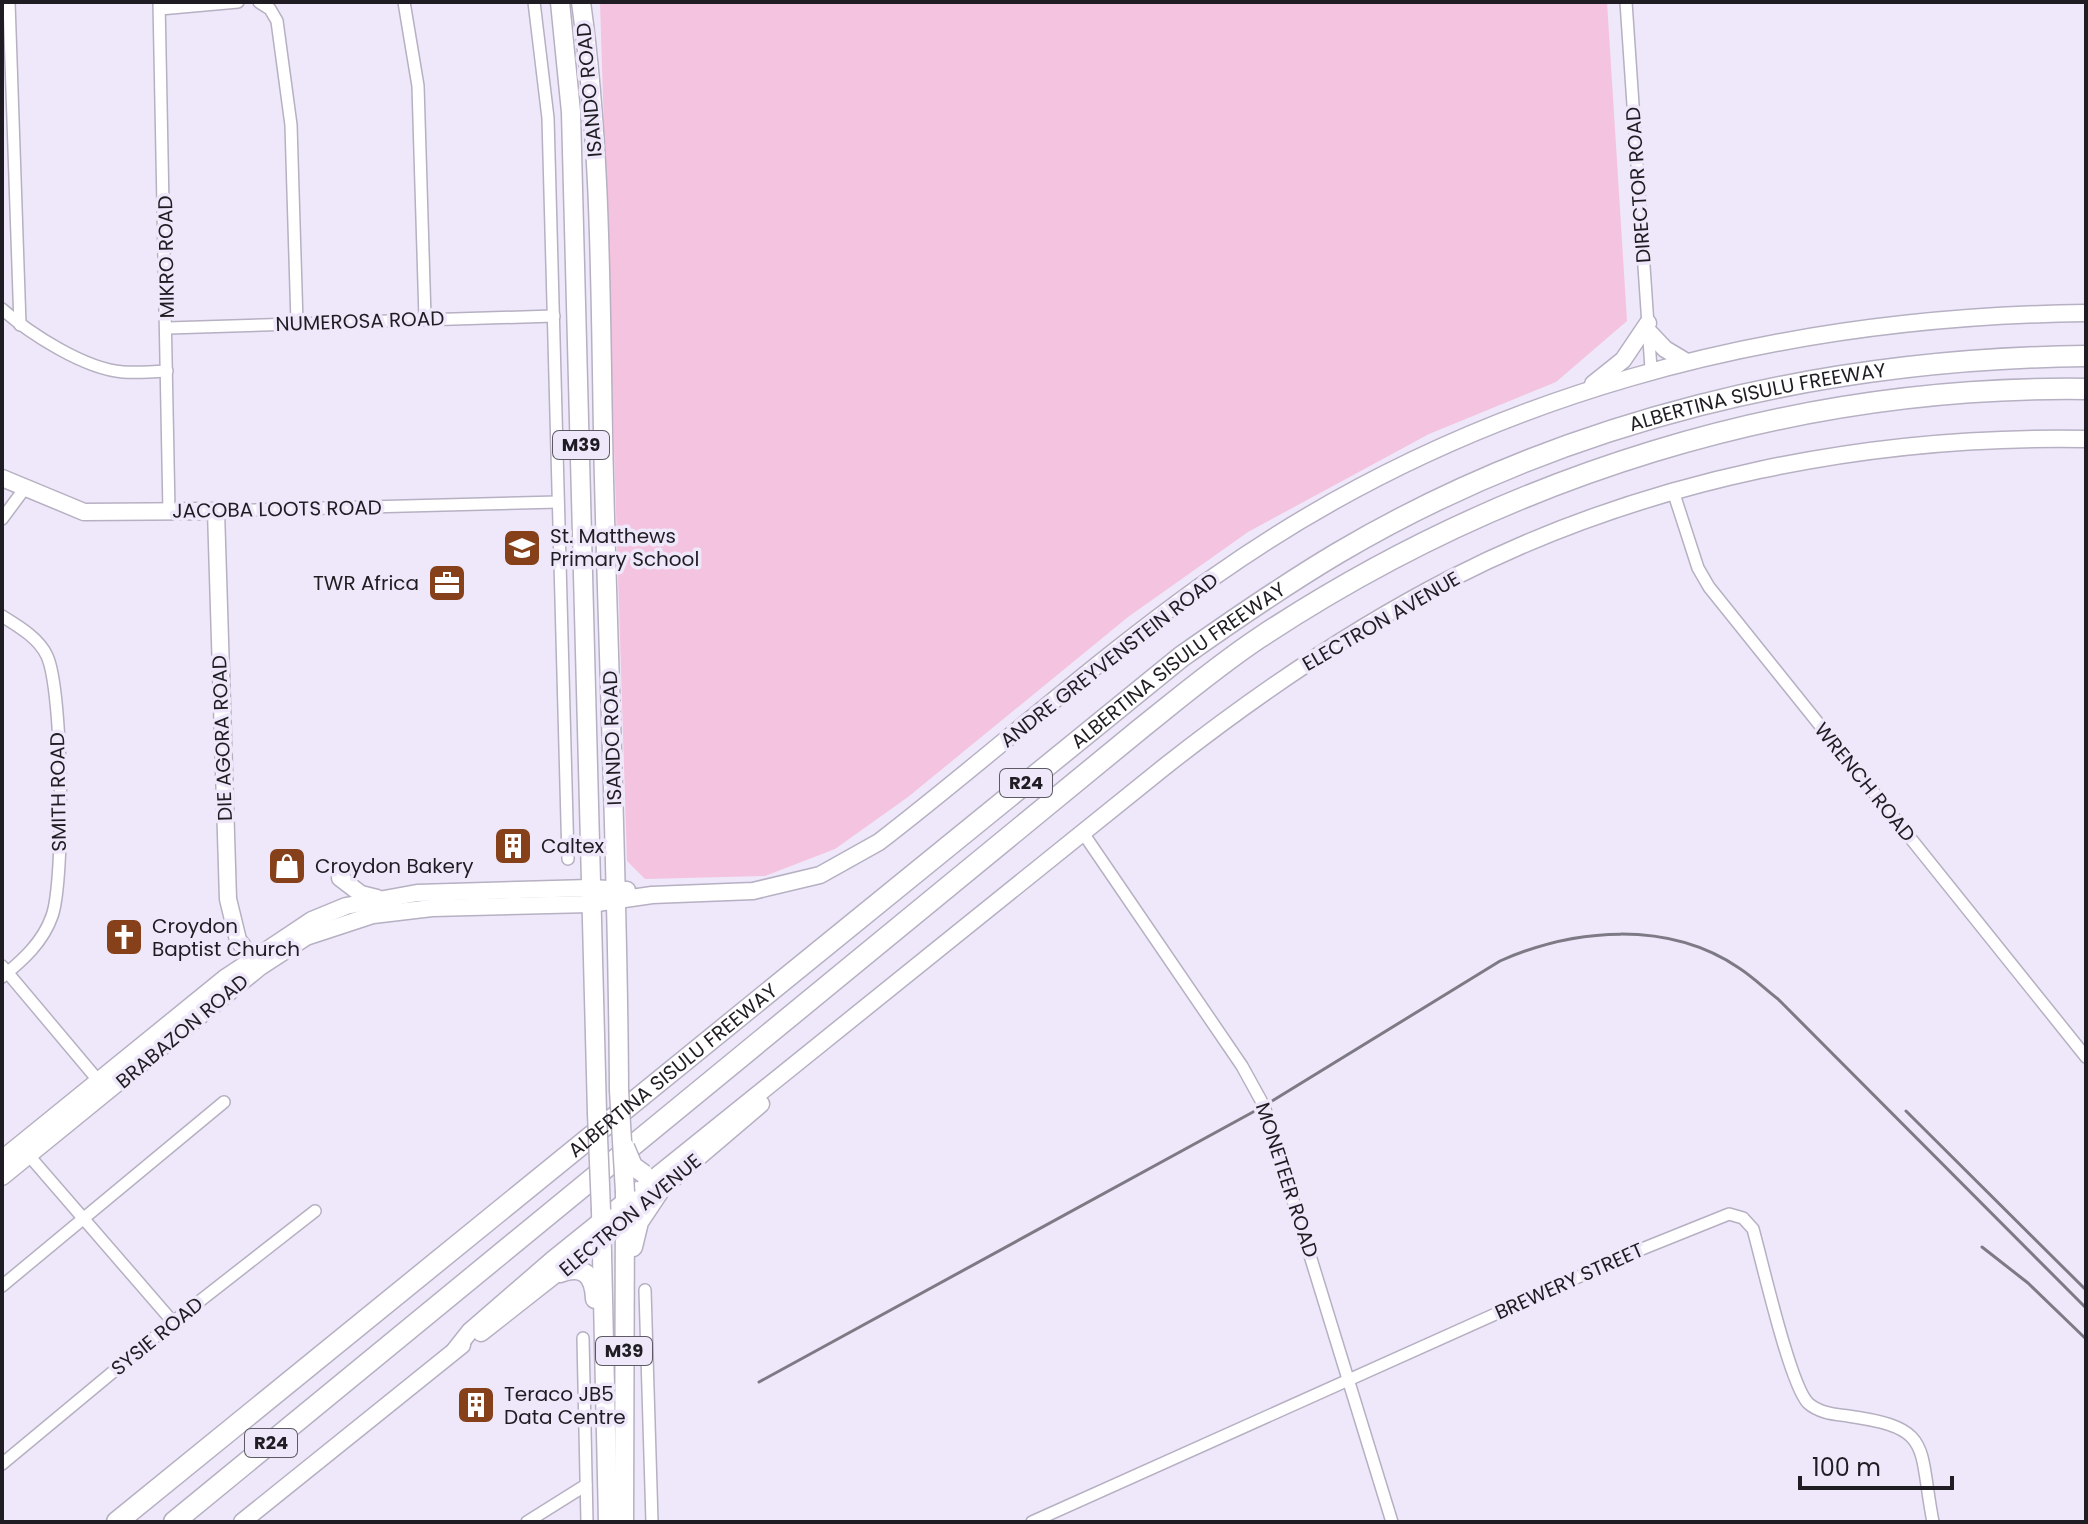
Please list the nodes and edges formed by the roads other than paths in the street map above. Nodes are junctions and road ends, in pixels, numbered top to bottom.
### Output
1 (9, 2) edge
2 (238, 2) edge
3 (259, 2) edge
4 (404, 2) edge
5 (534, 2) edge
6 (560, 2) edge
7 (581, 2) edge
8 (1626, 2) edge
9 (160, 5) edge
10 (2, 309) edge
11 (2086, 313) edge
12 (554, 316) junction
13 (425, 318) junction
14 (297, 323) junction
15 (20, 325) junction
16 (1648, 327) junction
17 (168, 328) junction
18 (2086, 356) edge
19 (1685, 361) junction
20 (1651, 369) junction
21 (167, 371) junction
22 (2086, 389) edge
23 (1582, 392) junction
24 (2086, 439) edge
25 (2, 478) edge
26 (25, 488) junction
27 (1673, 491) junction
28 (558, 502) junction
29 (216, 511) junction
30 (169, 512) junction
31 (2, 519) edge
32 (2, 616) edge
33 (1083, 833) junction
34 (568, 859) dead end
35 (340, 878) dead end
36 (618, 895) junction
37 (590, 896) junction
38 (380, 898) junction
39 (256, 963) junction
40 (4, 972) edge
41 (2086, 1057) edge
42 (103, 1086) junction
43 (224, 1102) dead end
44 (622, 1141) junction
45 (24, 1150) junction
46 (2, 1159) edge
47 (2, 1177) edge
48 (652, 1182) junction
49 (625, 1204) junction
50 (315, 1211) dead end
51 (82, 1218) junction
52 (601, 1223) junction
53 (560, 1273) junction
54 (626, 1276) junction
55 (2, 1286) edge
56 (645, 1290) dead end
57 (173, 1322) junction
58 (602, 1327) junction
59 (583, 1338) dead end
60 (455, 1350) junction
61 (1349, 1378) junction
62 (2, 1464) edge
63 (586, 1485) junction
64 (117, 1522) edge
65 (174, 1522) edge
66 (242, 1522) edge
67 (527, 1522) edge
68 (587, 1522) edge
69 (608, 1522) edge
70 (624, 1522) edge
71 (652, 1522) edge
72 (1032, 1522) edge
73 (1392, 1522) edge
74 (1933, 1522) edge

1 - 15 street
2 - 9 street
3 - 14 street
4 - 13 street
5 - 12 street
6 - 37 main road, ISANDO ROAD / M39
7 - 36 main road, ISANDO ROAD / M39
8 - 16 street, DIRECTOR ROAD
9 - 17 street, MIKRO ROAD
10 - 15 street
11 - 19 main road, ANDRE GREYVENSTEIN ROAD
12 - 13 street, NUMEROSA ROAD
12 - 28 street
13 - 14 street, NUMEROSA ROAD
14 - 17 street, NUMEROSA ROAD
15 - 21 street
16 - 19 main road
16 - 20 street, DIRECTOR ROAD
16 - 23 main road
17 - 21 street, MIKRO ROAD
18 - 64 highway, ALBERTINA SISULU FREEWAY / R24
19 - 20 main road, ANDRE GREYVENSTEIN ROAD
20 - 23 main road, ANDRE GREYVENSTEIN ROAD
21 - 30 street, MIKRO ROAD
22 - 65 highway, ALBERTINA SISULU FREEWAY / R24
23 - 36 main road, ANDRE GREYVENSTEIN ROAD
24 - 27 main road, ELECTRON AVENUE
25 - 26 main road, JACOBA LOOTS ROAD
26 - 30 main road, JACOBA LOOTS ROAD
26 - 31 street
27 - 33 main road, ELECTRON AVENUE
27 - 41 street, WRENCH ROAD
28 - 29 street, JACOBA LOOTS ROAD
28 - 34 street
29 - 30 main road, JACOBA LOOTS ROAD
29 - 39 main road, DIE AGORA ROAD
32 - 40 street, SMITH ROAD
33 - 48 main road, ELECTRON AVENUE
33 - 61 street, MONETEER ROAD
35 - 38 main road
36 - 37 main road, BRABAZON ROAD
36 - 44 main road, ISANDO ROAD / M39, bridge
37 - 38 main road, BRABAZON ROAD
37 - 39 main road, BRABAZON ROAD
37 - 52 main road, ISANDO ROAD / M39, bridge
38 - 39 main road, BRABAZON ROAD
39 - 42 main road, BRABAZON ROAD
40 - 42 street
42 - 45 main road, BRABAZON ROAD
43 - 51 street
44 - 48 main road, bridge
44 - 49 main road, ISANDO ROAD / M39, bridge
45 - 46 main road, BRABAZON ROAD
45 - 47 main road, BRABAZON ROAD
45 - 51 street
48 - 49 main road, ELECTRON AVENUE
48 - 54 main road
49 - 52 main road, ELECTRON AVENUE
49 - 54 main road, ISANDO ROAD / M39
50 - 57 street, SYSIE ROAD
51 - 55 street
51 - 57 street
52 - 53 main road, ELECTRON AVENUE
52 - 58 main road, ISANDO ROAD / M39
52 - 60 main road, ELECTRON AVENUE
53 - 58 main road
53 - 60 main road, ELECTRON AVENUE
54 - 70 main road, ISANDO ROAD / M39
56 - 71 street
57 - 62 street, SYSIE ROAD
58 - 69 main road, ISANDO ROAD / M39
59 - 63 street
60 - 66 main road, ELECTRON AVENUE
61 - 72 street, BREWERY STREET
61 - 73 street, MONETEER ROAD
61 - 74 street, BREWERY STREET
63 - 67 street
63 - 68 street

